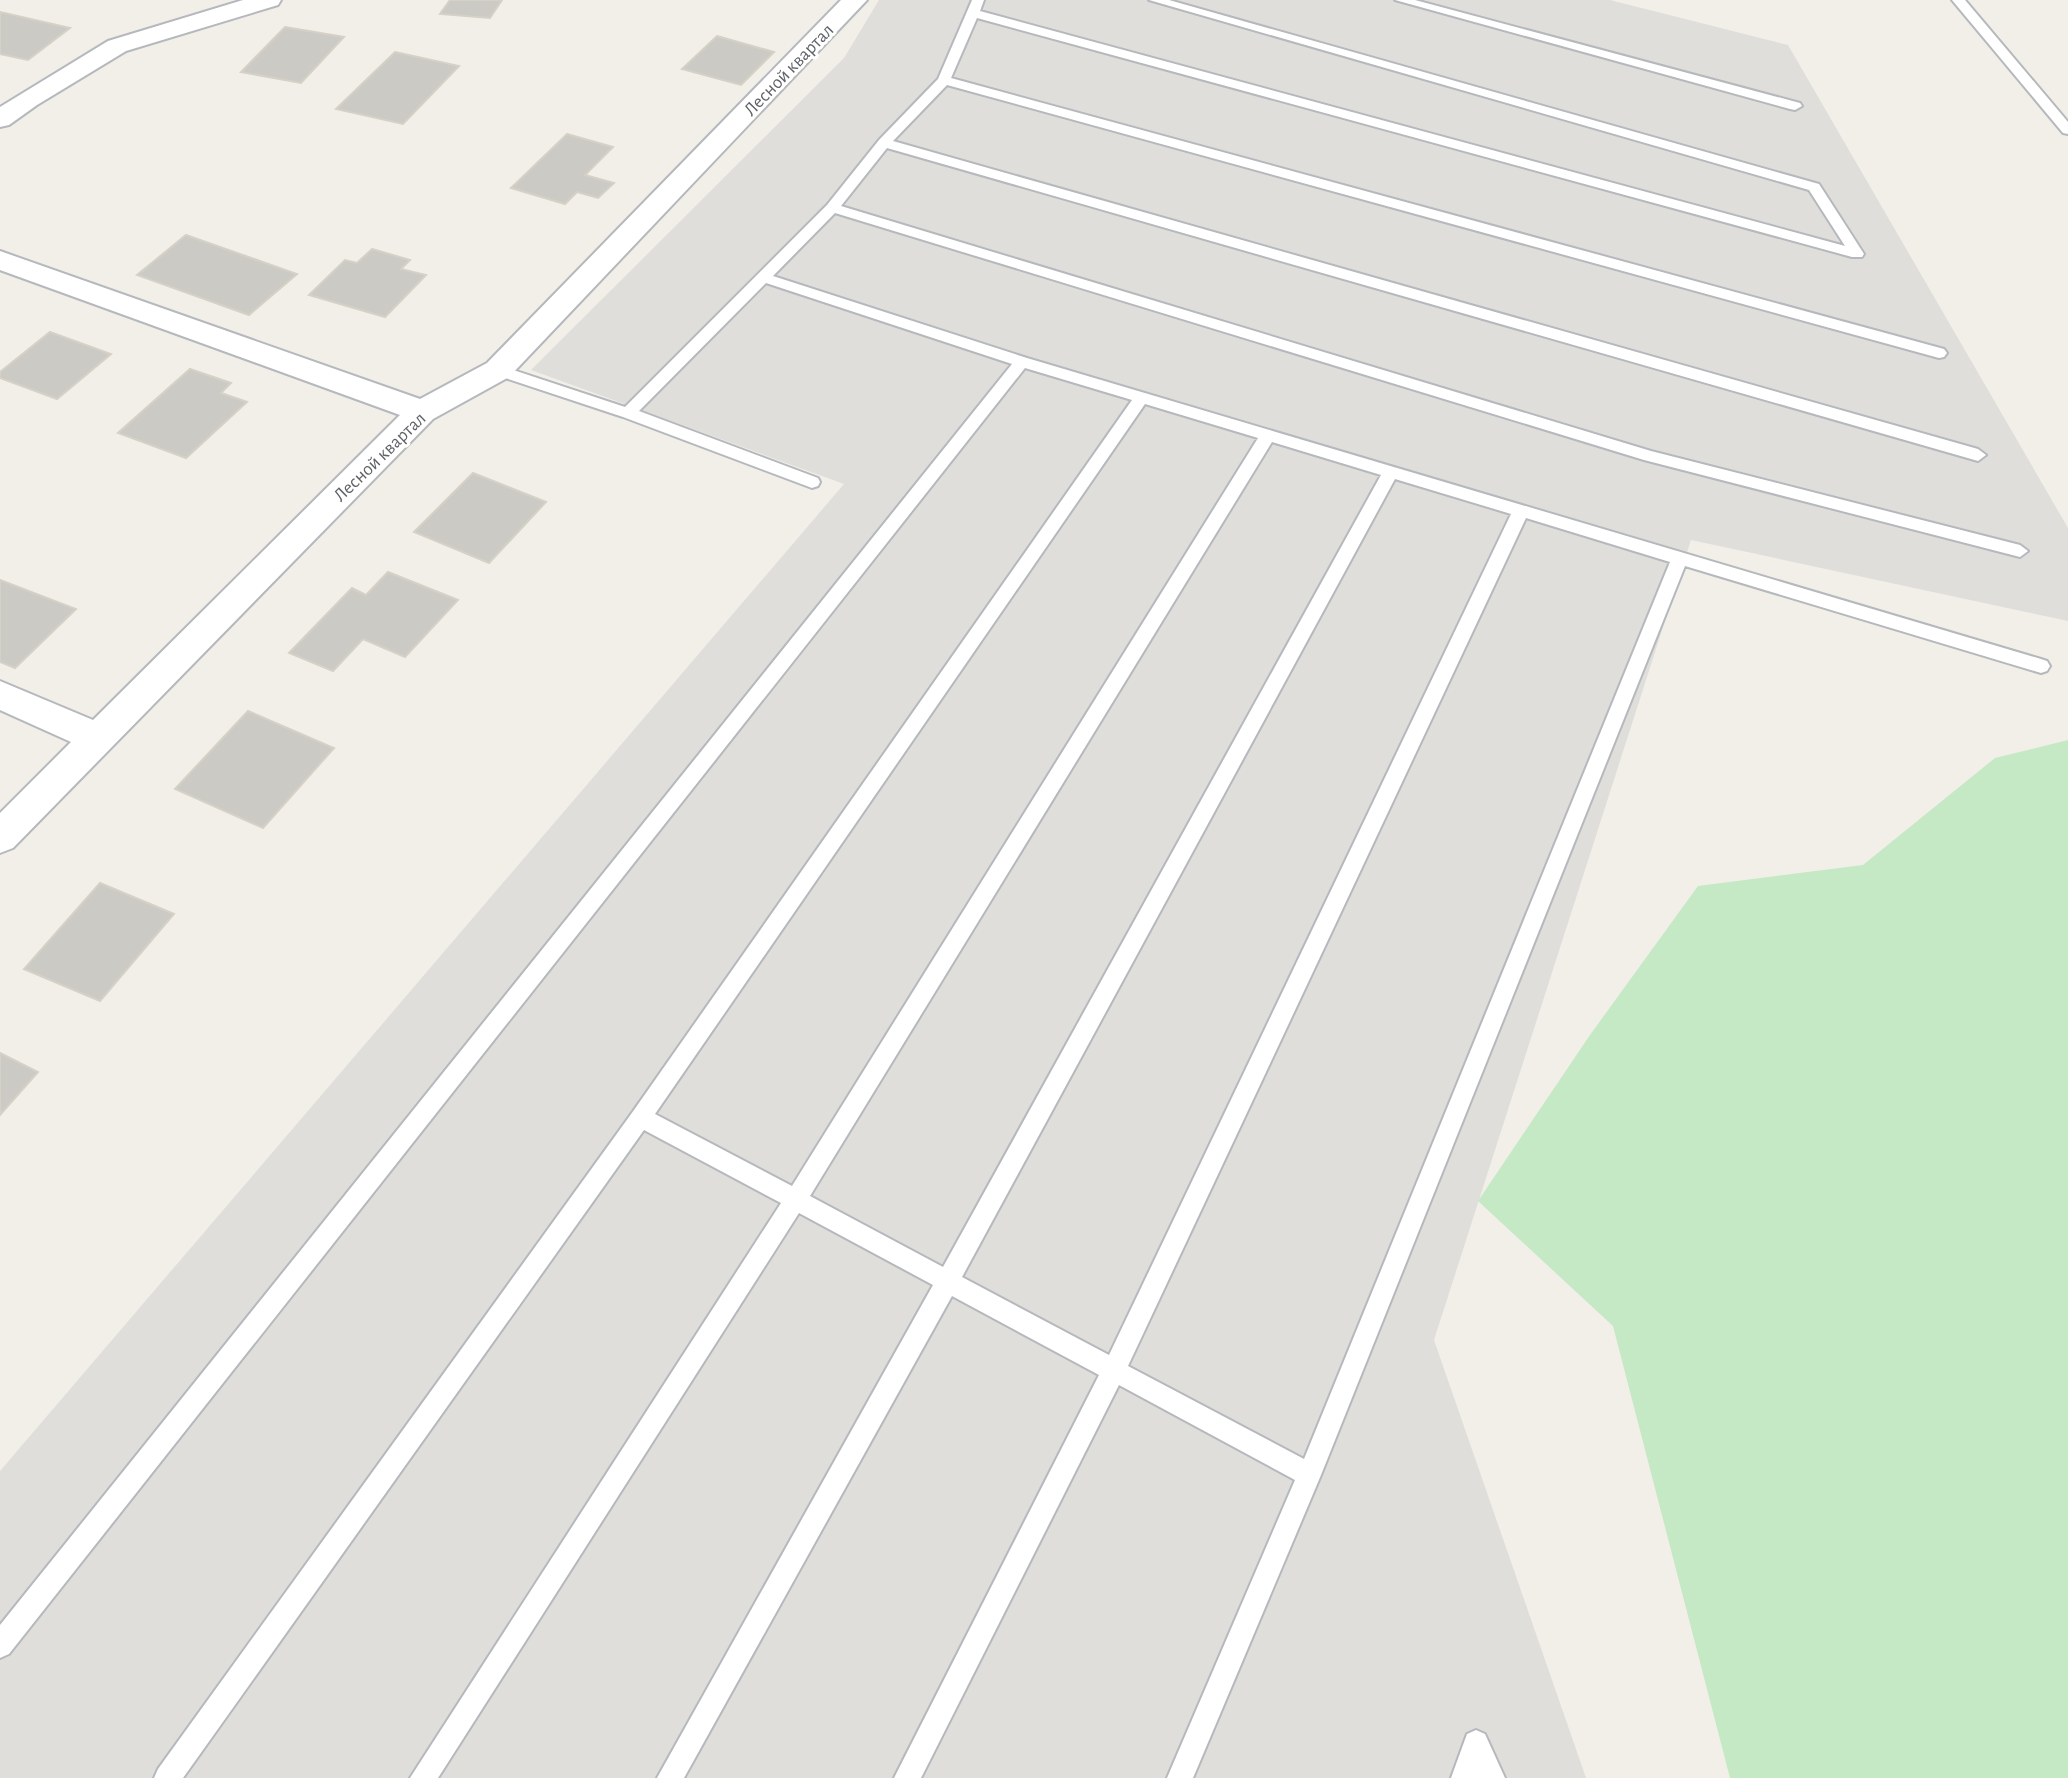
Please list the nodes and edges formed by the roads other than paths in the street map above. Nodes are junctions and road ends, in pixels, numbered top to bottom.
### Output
1 (269, 0) edge
2 (855, 0) edge
3 (1155, 0) edge
4 (1401, 0) edge
5 (1958, 0) edge
6 (975, 6) edge
7 (944, 80) junction
8 (0, 94) edge
9 (28, 99) junction
10 (1795, 106) dead end
11 (0, 119) edge
12 (2068, 130) edge
13 (884, 143) junction
14 (832, 208) junction
15 (0, 260) edge
16 (762, 277) junction
17 (1939, 353) dead end
18 (1023, 362) junction
19 (498, 370) junction
20 (1142, 397) junction
21 (422, 411) junction
22 (628, 413) junction
23 (1268, 435) junction
24 (1978, 455) dead end
25 (1391, 472) junction
26 (812, 482) dead end
27 (1521, 511) junction
28 (2020, 551) dead end
29 (1680, 558) junction
30 (2041, 666) dead end
31 (0, 695) edge
32 (96, 737) junction
33 (0, 837) edge
34 (641, 1117) junction
35 (796, 1199) junction
36 (948, 1281) junction
37 (1114, 1370) junction
38 (1309, 1475) junction
39 (0, 1645) edge
40 (167, 1778) edge
41 (423, 1778) edge
42 (670, 1778) edge
43 (907, 1778) edge
44 (1180, 1778) edge
45 (1464, 1778) edge
46 (1492, 1778) edge

1 - 9 street
2 - 19 street, Лесной квартал
3 - 6 lane
4 - 10 lane
5 - 12 lane
6 - 7 lane
7 - 13 lane
7 - 17 lane
8 - 9 street
9 - 11 street
13 - 14 lane
13 - 24 lane
14 - 16 lane
14 - 28 lane
15 - 21 street
16 - 18 lane
16 - 22 lane
18 - 20 lane
18 - 39 lane
19 - 21 street, Лесной квартал
19 - 22 lane
20 - 23 lane
20 - 34 lane
21 - 32 street, Лесной квартал
22 - 26 lane
23 - 25 lane
23 - 35 lane
25 - 27 lane
25 - 36 lane
27 - 29 lane
27 - 37 lane
29 - 30 lane
29 - 38 lane
31 - 32 street
32 - 33 street, Лесной квартал
34 - 35 lane
34 - 40 lane
35 - 36 lane
35 - 41 lane
36 - 37 lane
36 - 42 lane
37 - 38 lane
37 - 43 lane
38 - 44 lane
45 - 46 lane

